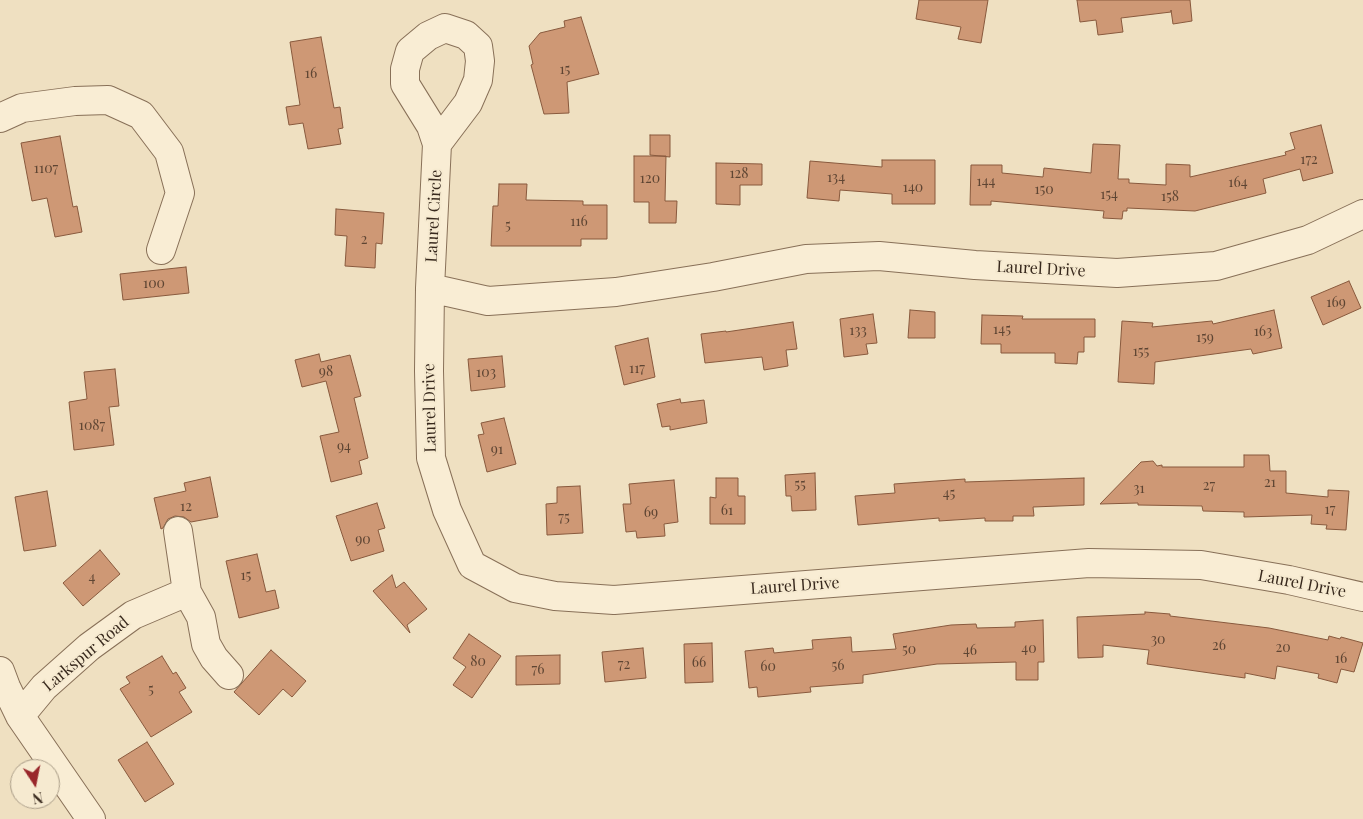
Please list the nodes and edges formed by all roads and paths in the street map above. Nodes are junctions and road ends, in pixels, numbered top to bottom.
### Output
1 (0, 118) edge
2 (438, 144) dead end
3 (1363, 214) edge
4 (161, 250) dead end
5 (430, 288) junction
6 (178, 531) dead end
7 (187, 592) junction
8 (1363, 596) edge
9 (0, 671) edge
10 (229, 675) dead end
11 (20, 716) junction
12 (91, 819) edge

1 - 4 street
2 - 5 street, Laurel Circle
3 - 5 street, Laurel Drive
5 - 8 street, Laurel Drive
6 - 7 street
7 - 10 street
7 - 11 street, Larkspur Road
9 - 11 street
11 - 12 street

